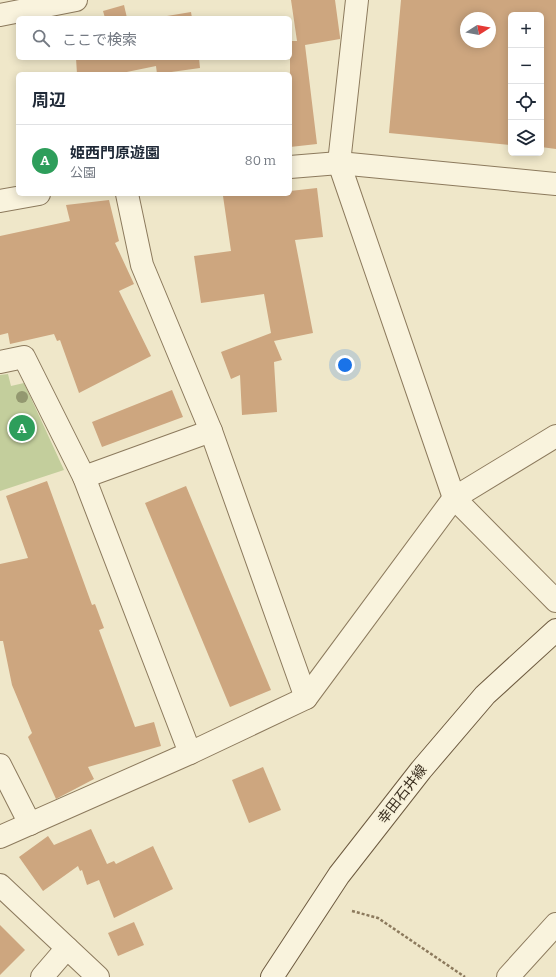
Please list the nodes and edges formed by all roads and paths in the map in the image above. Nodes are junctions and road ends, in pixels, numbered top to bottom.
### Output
1 (76, 0) edge
2 (357, 0) edge
3 (0, 15) edge
4 (339, 163) junction
5 (292, 167) edge
6 (555, 185) edge
7 (28, 196) edge
8 (127, 196) edge
9 (0, 201) edge
10 (0, 362) edge
11 (211, 431) junction
12 (556, 436) edge
13 (84, 477) junction
14 (454, 498) junction
15 (556, 601) edge
16 (556, 630) edge
17 (306, 698) junction
18 (190, 753) junction
19 (0, 765) edge
20 (30, 824) junction
21 (0, 837) edge
22 (0, 885) edge
23 (352, 912) dead end
24 (556, 924) edge
25 (67, 948) junction
26 (42, 977) edge
27 (98, 977) edge
28 (272, 977) edge
29 (465, 977) edge
30 (508, 977) edge

1 - 3 street
2 - 4 street
4 - 5 street
4 - 6 street
4 - 14 street
7 - 9 street
8 - 11 street
10 - 13 street
11 - 13 street
11 - 17 street
12 - 14 street
13 - 18 street
14 - 15 street
14 - 17 street
16 - 28 street, 幸田石井線
17 - 18 street
18 - 20 street
19 - 20 street
20 - 21 street
22 - 25 street
23 - 29 path
24 - 30 street
25 - 26 street
25 - 27 street

